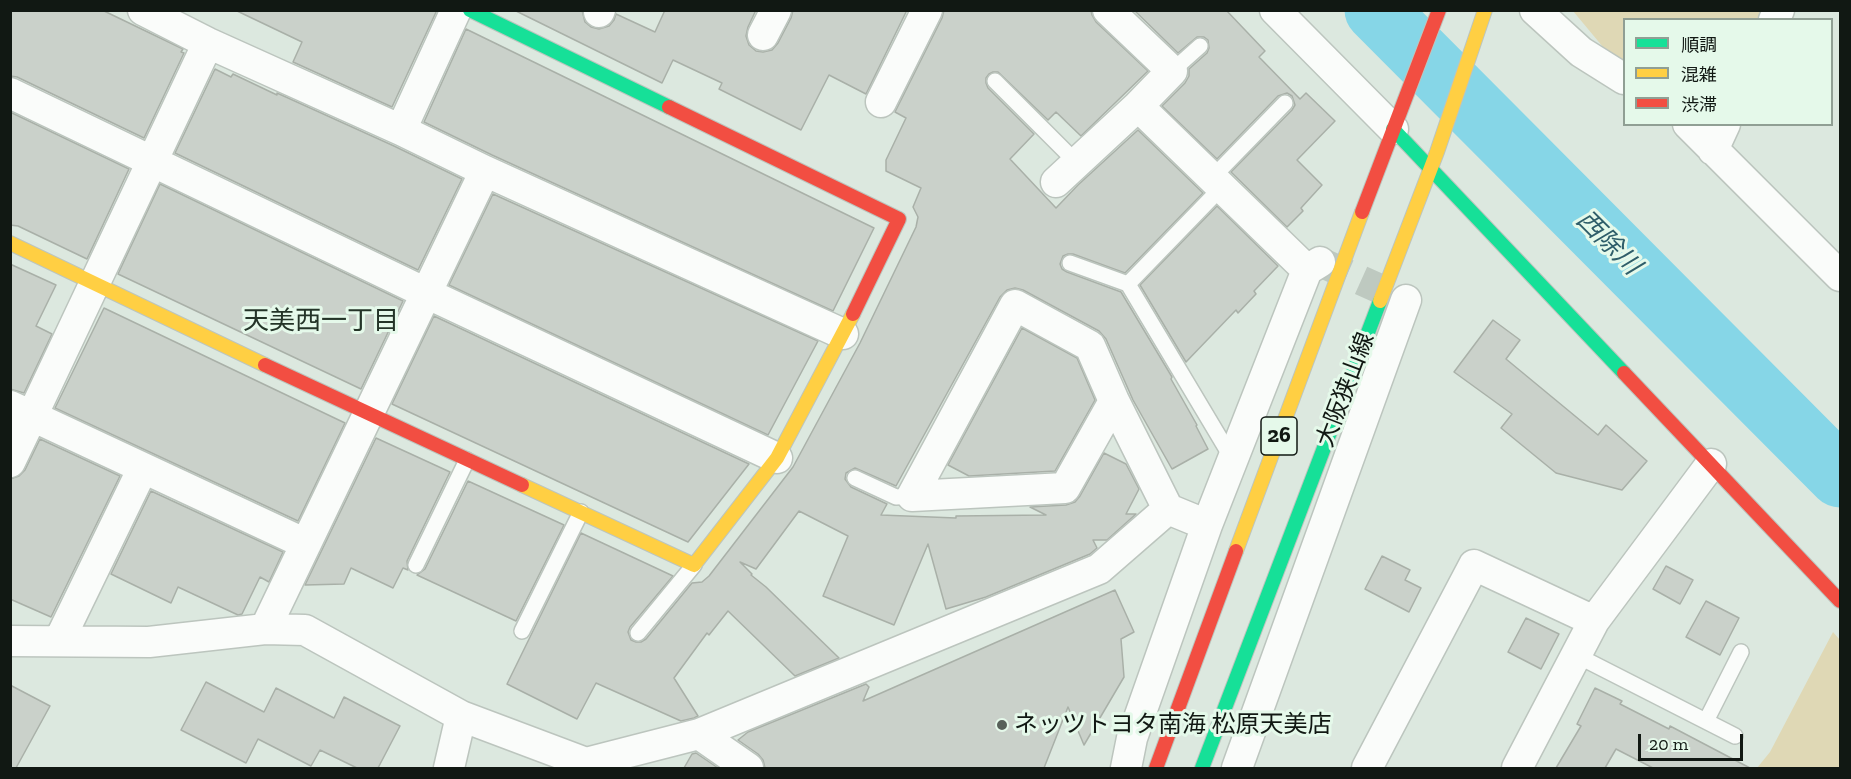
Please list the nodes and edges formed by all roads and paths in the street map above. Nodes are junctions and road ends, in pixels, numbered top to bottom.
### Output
1 (143, 10) edge
2 (456, 10) edge
3 (470, 10) edge
4 (927, 10) edge
5 (1108, 10) edge
6 (1275, 10) edge
7 (1439, 10) edge
8 (1485, 10) edge
9 (1535, 10) edge
10 (195, 28) edge
11 (1200, 46) dead end
12 (1172, 71) junction
13 (1623, 78) edge
14 (995, 81) dead end
15 (10, 93) edge
16 (881, 102) dead end
17 (1285, 103) dead end
18 (1138, 106) junction
19 (1398, 117) junction
20 (1693, 126) edge
21 (402, 130) junction
22 (1719, 137) edge
23 (153, 161) junction
24 (1431, 170) junction
25 (485, 171) junction
26 (1067, 172) joint
27 (1217, 182) junction
28 (10, 243) edge
29 (1070, 263) dead end
30 (1840, 276) edge
31 (95, 284) junction
32 (1128, 284) junction
33 (426, 293) junction
34 (1406, 300) dead end
35 (843, 334) junction
36 (1114, 401) junction
37 (21, 411) edge
38 (369, 414) junction
39 (777, 458) junction
40 (467, 460) junction
41 (1233, 460) junction
42 (10, 462) edge
43 (1711, 464) junction
44 (143, 468) junction
45 (855, 478) dead end
46 (912, 496) junction
47 (1168, 509) junction
48 (581, 512) junction
49 (1207, 525) junction
50 (306, 544) junction
51 (416, 565) dead end
52 (694, 565) junction
53 (1840, 602) edge
54 (1594, 621) junction
55 (265, 628) junction
56 (522, 631) dead end
57 (638, 633) dead end
58 (10, 641) edge
59 (59, 641) junction
60 (1741, 652) dead end
61 (1576, 655) junction
62 (461, 716) junction
63 (1706, 721) junction
64 (699, 734) junction
65 (1735, 736) dead end
66 (449, 768) edge
67 (748, 768) edge
68 (1126, 768) edge
69 (1156, 768) edge
70 (1202, 768) edge
71 (1237, 768) edge
72 (1367, 768) edge
73 (1517, 768) edge

1 - 10 street
2 - 21 street
3 - 35 street
4 - 16 street
5 - 12 street
6 - 19 street
7 - 19 street, 大阪狭山線 / 26
8 - 24 street, 大阪狭山線 / 26
9 - 13 street
10 - 21 street
10 - 23 street
11 - 12 lane
12 - 18 street
14 - 26 lane
15 - 23 street
17 - 27 lane
18 - 26 street
18 - 27 street
19 - 24 street
19 - 69 street, 大阪狭山線 / 26
20 - 22 street
21 - 25 street
22 - 30 street
23 - 31 street
23 - 33 street
24 - 43 street
24 - 70 street, 大阪狭山線 / 26
25 - 33 street
25 - 35 street
27 - 32 lane
27 - 41 street
28 - 31 street
29 - 32 lane
31 - 37 street
31 - 38 street
32 - 41 lane
33 - 38 street
33 - 39 street
34 - 71 street
35 - 39 street
36 - 46 street
36 - 46 street
36 - 47 street
37 - 42 street
37 - 44 street
38 - 40 street
38 - 50 street
39 - 52 street
40 - 48 street
40 - 51 lane
41 - 49 street
43 - 53 street
43 - 54 street
44 - 50 street
44 - 59 street
45 - 46 lane
47 - 49 street
47 - 64 street
48 - 52 street
48 - 56 lane
49 - 68 street
50 - 55 street
52 - 57 lane
54 - 61 street
54 - 72 street
55 - 59 street
55 - 62 street
58 - 59 street
60 - 63 lane
61 - 63 lane
61 - 73 street
62 - 64 street
62 - 66 street
63 - 65 lane
64 - 67 street

